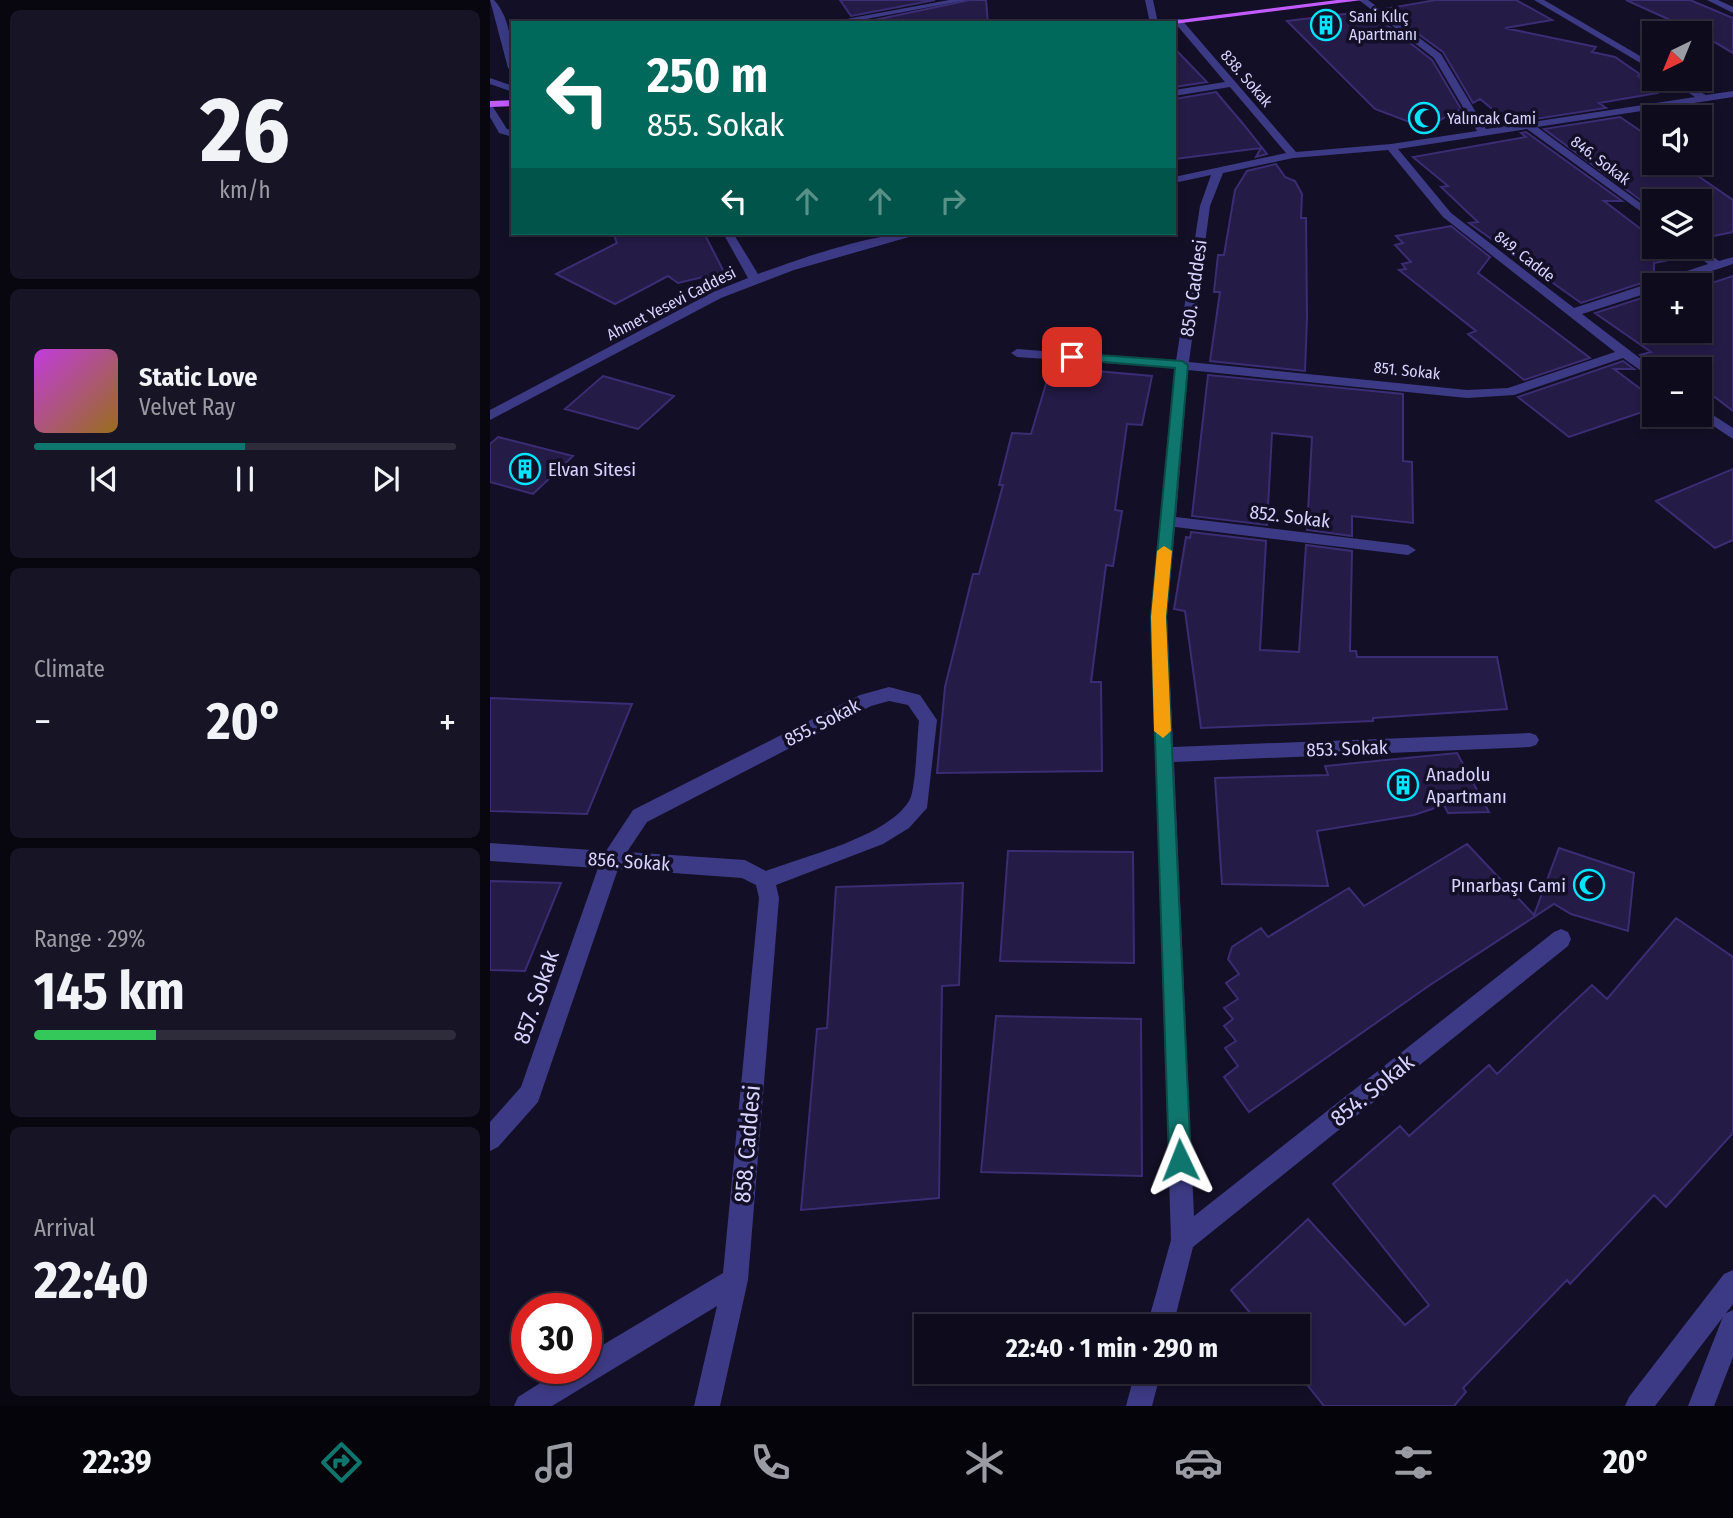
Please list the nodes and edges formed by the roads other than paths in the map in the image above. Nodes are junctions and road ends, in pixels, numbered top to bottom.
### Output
1 (490, 0) edge
2 (963, 0) edge
3 (1149, 0) edge
4 (1360, 0) edge
5 (1538, 0) edge
6 (1711, 0) edge
7 (1733, 10) edge
8 (842, 21) edge
9 (1154, 21) edge
10 (1178, 21) joint
11 (511, 60) edge
12 (1642, 61) edge
13 (490, 81) edge
14 (1230, 83) junction
15 (511, 88) edge
16 (1691, 91) edge
17 (1176, 93) edge
18 (1733, 94) edge
19 (1705, 99) junction
20 (511, 103) edge
21 (490, 106) edge
22 (1529, 126) junction
23 (511, 133) edge
24 (1483, 133) junction
25 (1391, 148) junction
26 (1293, 155) junction
27 (1218, 172) junction
28 (1176, 180) edge
29 (1642, 210) edge
30 (729, 235) edge
31 (851, 235) edge
32 (908, 235) edge
33 (858, 246) junction
34 (1708, 259) edge
35 (1733, 260) edge
36 (1718, 266) junction
37 (1696, 273) edge
38 (754, 278) junction
39 (1642, 290) edge
40 (1571, 313) junction
41 (1017, 353) dead end
42 (1624, 353) junction
43 (1182, 365) junction
44 (1642, 367) edge
45 (490, 416) edge
46 (1712, 420) edge
47 (1733, 435) edge
48 (1167, 521) junction
49 (1408, 550) dead end
50 (1530, 740) dead end
51 (1163, 755) junction
52 (490, 852) edge
53 (611, 860) junction
54 (765, 880) junction
55 (1561, 939) dead end
56 (490, 1139) edge
57 (1183, 1240) junction
58 (735, 1280) junction
59 (1733, 1283) edge
60 (1163, 1314) edge
61 (1733, 1323) edge
62 (1145, 1384) edge
63 (527, 1406) edge
64 (708, 1406) edge
65 (1139, 1406) edge
66 (1638, 1406) edge
67 (1700, 1406) edge

1 - 11 street
2 - 8 street
3 - 9 street
4 - 10 main road
4 - 24 street
5 - 12 street
6 - 7 street
10 - 14 street, 838. Sokak
13 - 15 street
14 - 17 street
14 - 26 street, 838. Sokak
16 - 19 street
18 - 19 street
19 - 22 street
20 - 21 main road
21 - 23 street
22 - 24 street
22 - 29 street, 846. Sokak
24 - 25 street
25 - 26 street
25 - 40 street, 849. Cadde
26 - 27 street
27 - 28 street
27 - 43 street, 850. Caddesi
30 - 38 street
31 - 33 street
32 - 33 street, Ahmet Yesevi Caddesi
33 - 38 street, Ahmet Yesevi Caddesi
34 - 36 street
35 - 36 street
36 - 37 street
38 - 45 street, Ahmet Yesevi Caddesi
39 - 40 street
40 - 42 street, 849. Cadde
41 - 43 street
42 - 43 street, 851. Sokak
42 - 44 street, 849. Cadde
43 - 48 street, 850. Caddesi
46 - 47 street
48 - 49 street, 852. Sokak
48 - 51 street, 850. Caddesi
50 - 51 street, 853. Sokak
51 - 57 street, 850. Caddesi
52 - 53 street, 856. Sokak
53 - 54 street, 856. Sokak
53 - 54 street, 855. Sokak
53 - 56 street, 857. Sokak
54 - 58 street, 858. Caddesi
55 - 57 street, 854. Sokak
57 - 60 street, 850. Caddesi
58 - 63 street
58 - 64 street, 858. Caddesi
59 - 66 street
61 - 67 street
62 - 65 street

